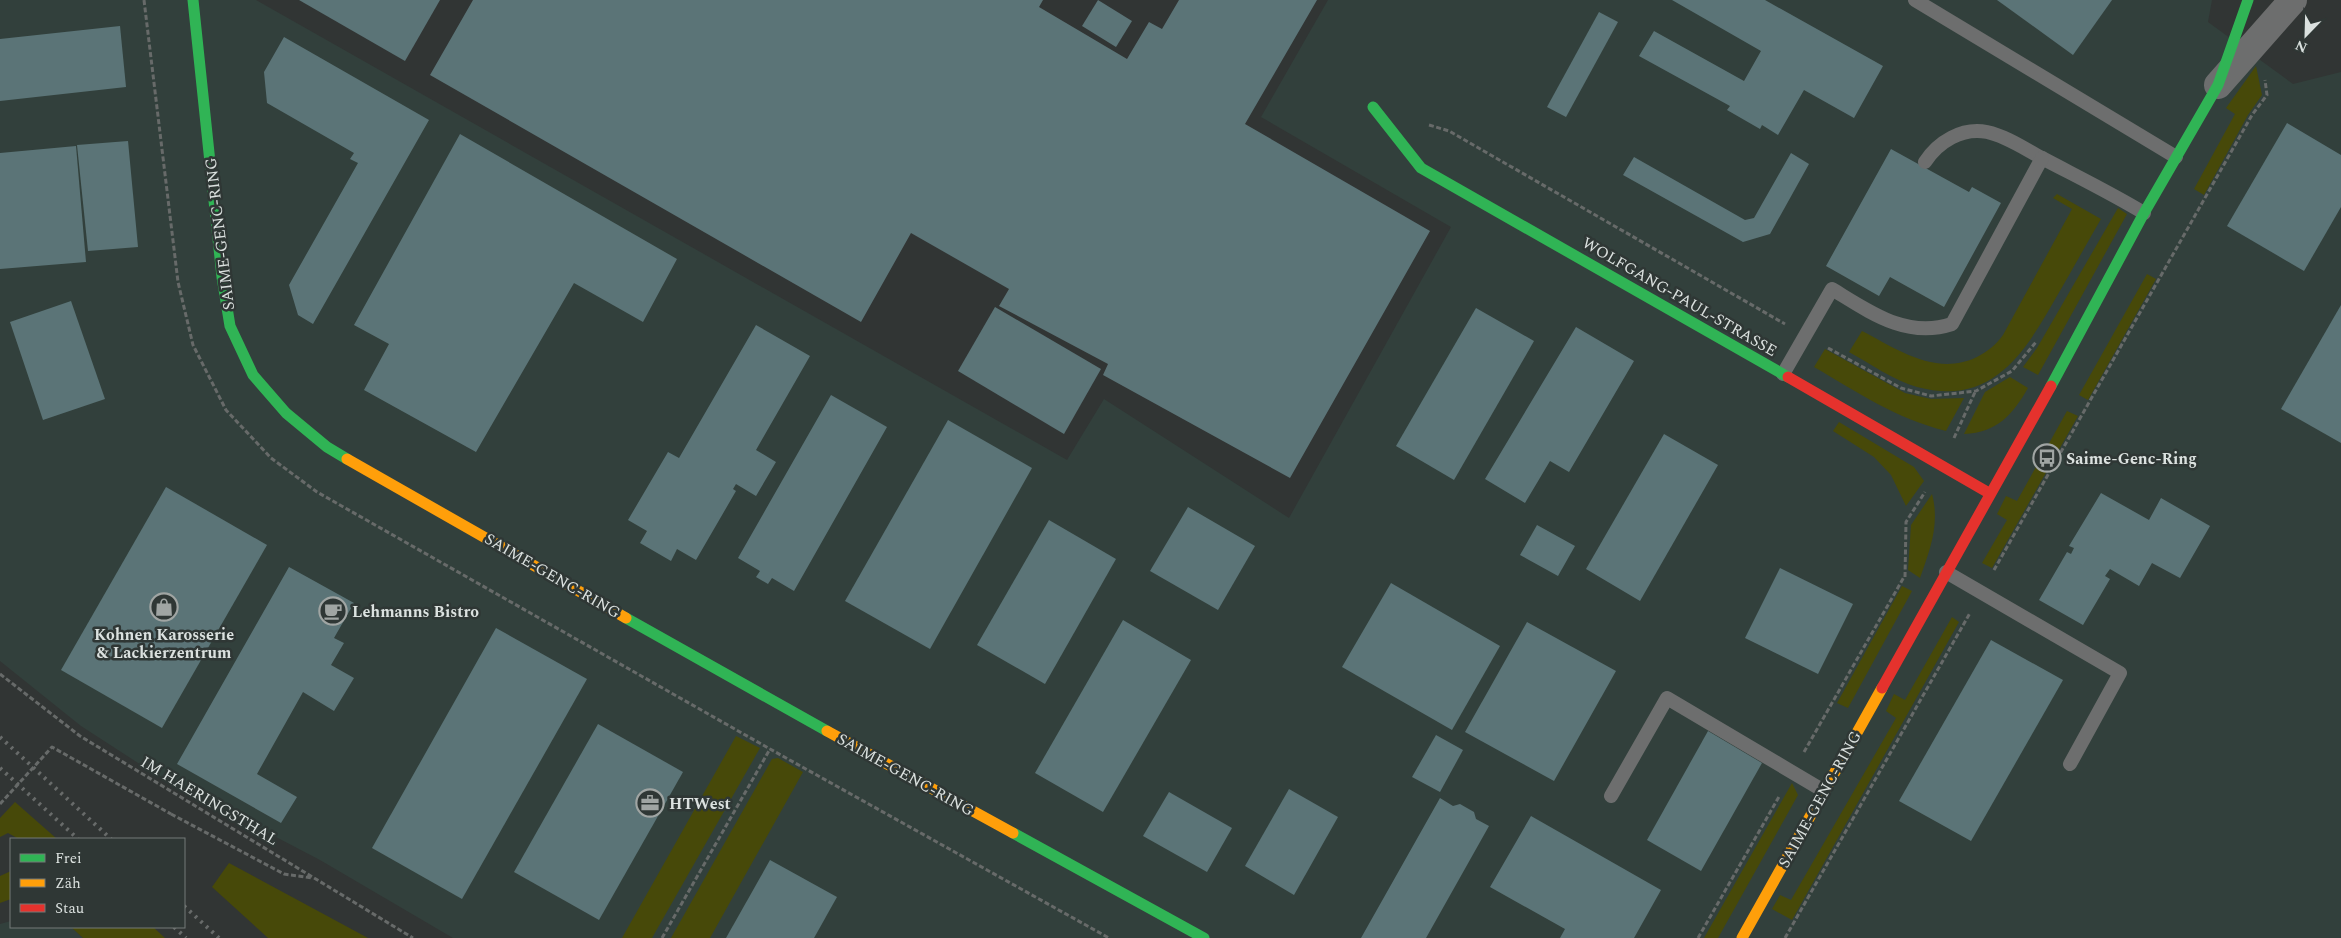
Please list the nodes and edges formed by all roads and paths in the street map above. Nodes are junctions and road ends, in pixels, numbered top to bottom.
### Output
1 (193, 0) edge
2 (1915, 0) edge
3 (2248, 0) edge
4 (2293, 0) edge
5 (2263, 72) dead end
6 (2218, 85) junction
7 (1373, 107) dead end
8 (1420, 122) dead end
9 (2176, 157) junction
10 (2042, 158) junction
11 (1925, 162) dead end
12 (2144, 212) junction
13 (2041, 334) dead end
14 (1805, 335) junction
15 (1783, 374) junction
16 (1976, 391) junction
17 (1941, 465) junction
18 (1989, 493) junction
19 (1946, 572) junction
20 (1933, 594) junction
21 (1981, 594) junction
22 (1968, 615) junction
23 (0, 674) edge
24 (770, 749) dead end
25 (2070, 764) dead end
26 (1824, 791) junction
27 (1611, 796) dead end
28 (0, 804) edge
29 (315, 878) junction
30 (413, 938) edge
31 (662, 938) edge
32 (1204, 938) edge
33 (1742, 938) edge
34 (1785, 938) edge

1 - 32 street, SAIME-GENC-RING
2 - 9 lane
3 - 6 street, SAIME-GENC-RING
4 - 6 street, SAIME-GENC-RING
5 - 21 path
6 - 9 street, SAIME-GENC-RING
7 - 15 street, WOLFGANG-PAUL-STRASSE
8 - 14 path
9 - 12 street, SAIME-GENC-RING
10 - 11 lane
10 - 12 lane
10 - 14 lane
12 - 18 street, SAIME-GENC-RING
13 - 16 path
14 - 15 lane
14 - 16 path
15 - 17 street, WOLFGANG-PAUL-STRASSE
16 - 17 path
17 - 18 street, WOLFGANG-PAUL-STRASSE
17 - 20 path
18 - 19 street, SAIME-GENC-RING
19 - 20 street, SAIME-GENC-RING
19 - 21 lane
20 - 22 path
20 - 26 street, SAIME-GENC-RING
21 - 22 path
21 - 25 lane
22 - 34 path
23 - 29 path, IM HAERINGSTHAL
24 - 31 path
26 - 27 lane
26 - 33 street, SAIME-GENC-RING
28 - 29 path, bridge
29 - 30 path, IM HAERINGSTHAL

